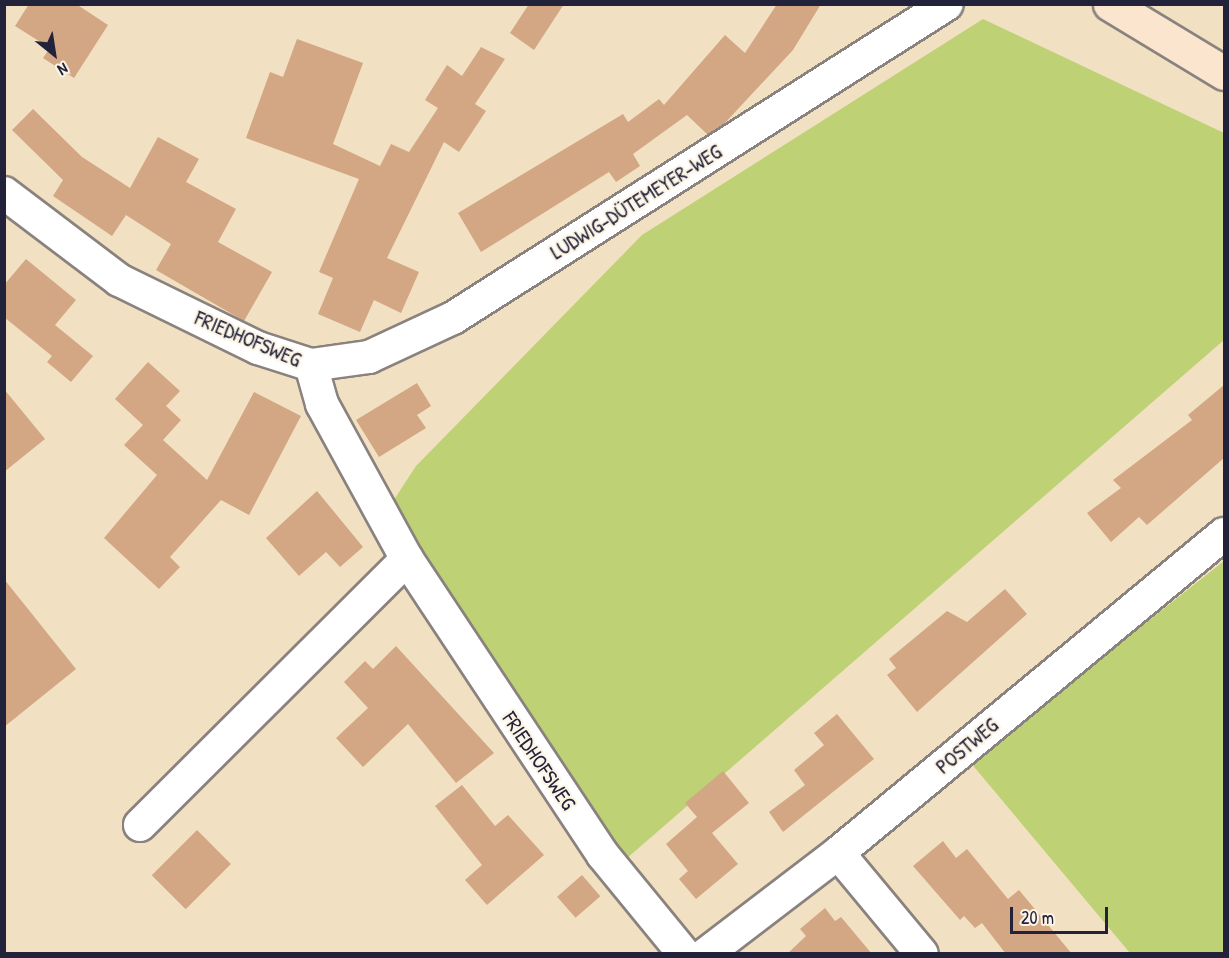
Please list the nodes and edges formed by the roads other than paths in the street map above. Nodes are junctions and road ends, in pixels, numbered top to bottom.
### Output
1 (947, 4) edge
2 (1110, 4) edge
3 (1224, 73) edge
4 (6, 197) edge
5 (311, 365) junction
6 (1224, 534) edge
7 (407, 560) junction
8 (140, 825) dead end
9 (838, 853) junction
10 (684, 954) edge
11 (706, 954) edge
12 (922, 954) edge

1 - 5 street, LUDWIG-DÜTEMEYER-WEG
2 - 3 main road
4 - 5 street, FRIEDHOFSWEG
5 - 7 street, FRIEDHOFSWEG
6 - 9 street, POSTWEG
7 - 8 street
7 - 10 street, FRIEDHOFSWEG
9 - 11 street, POSTWEG
9 - 12 street

